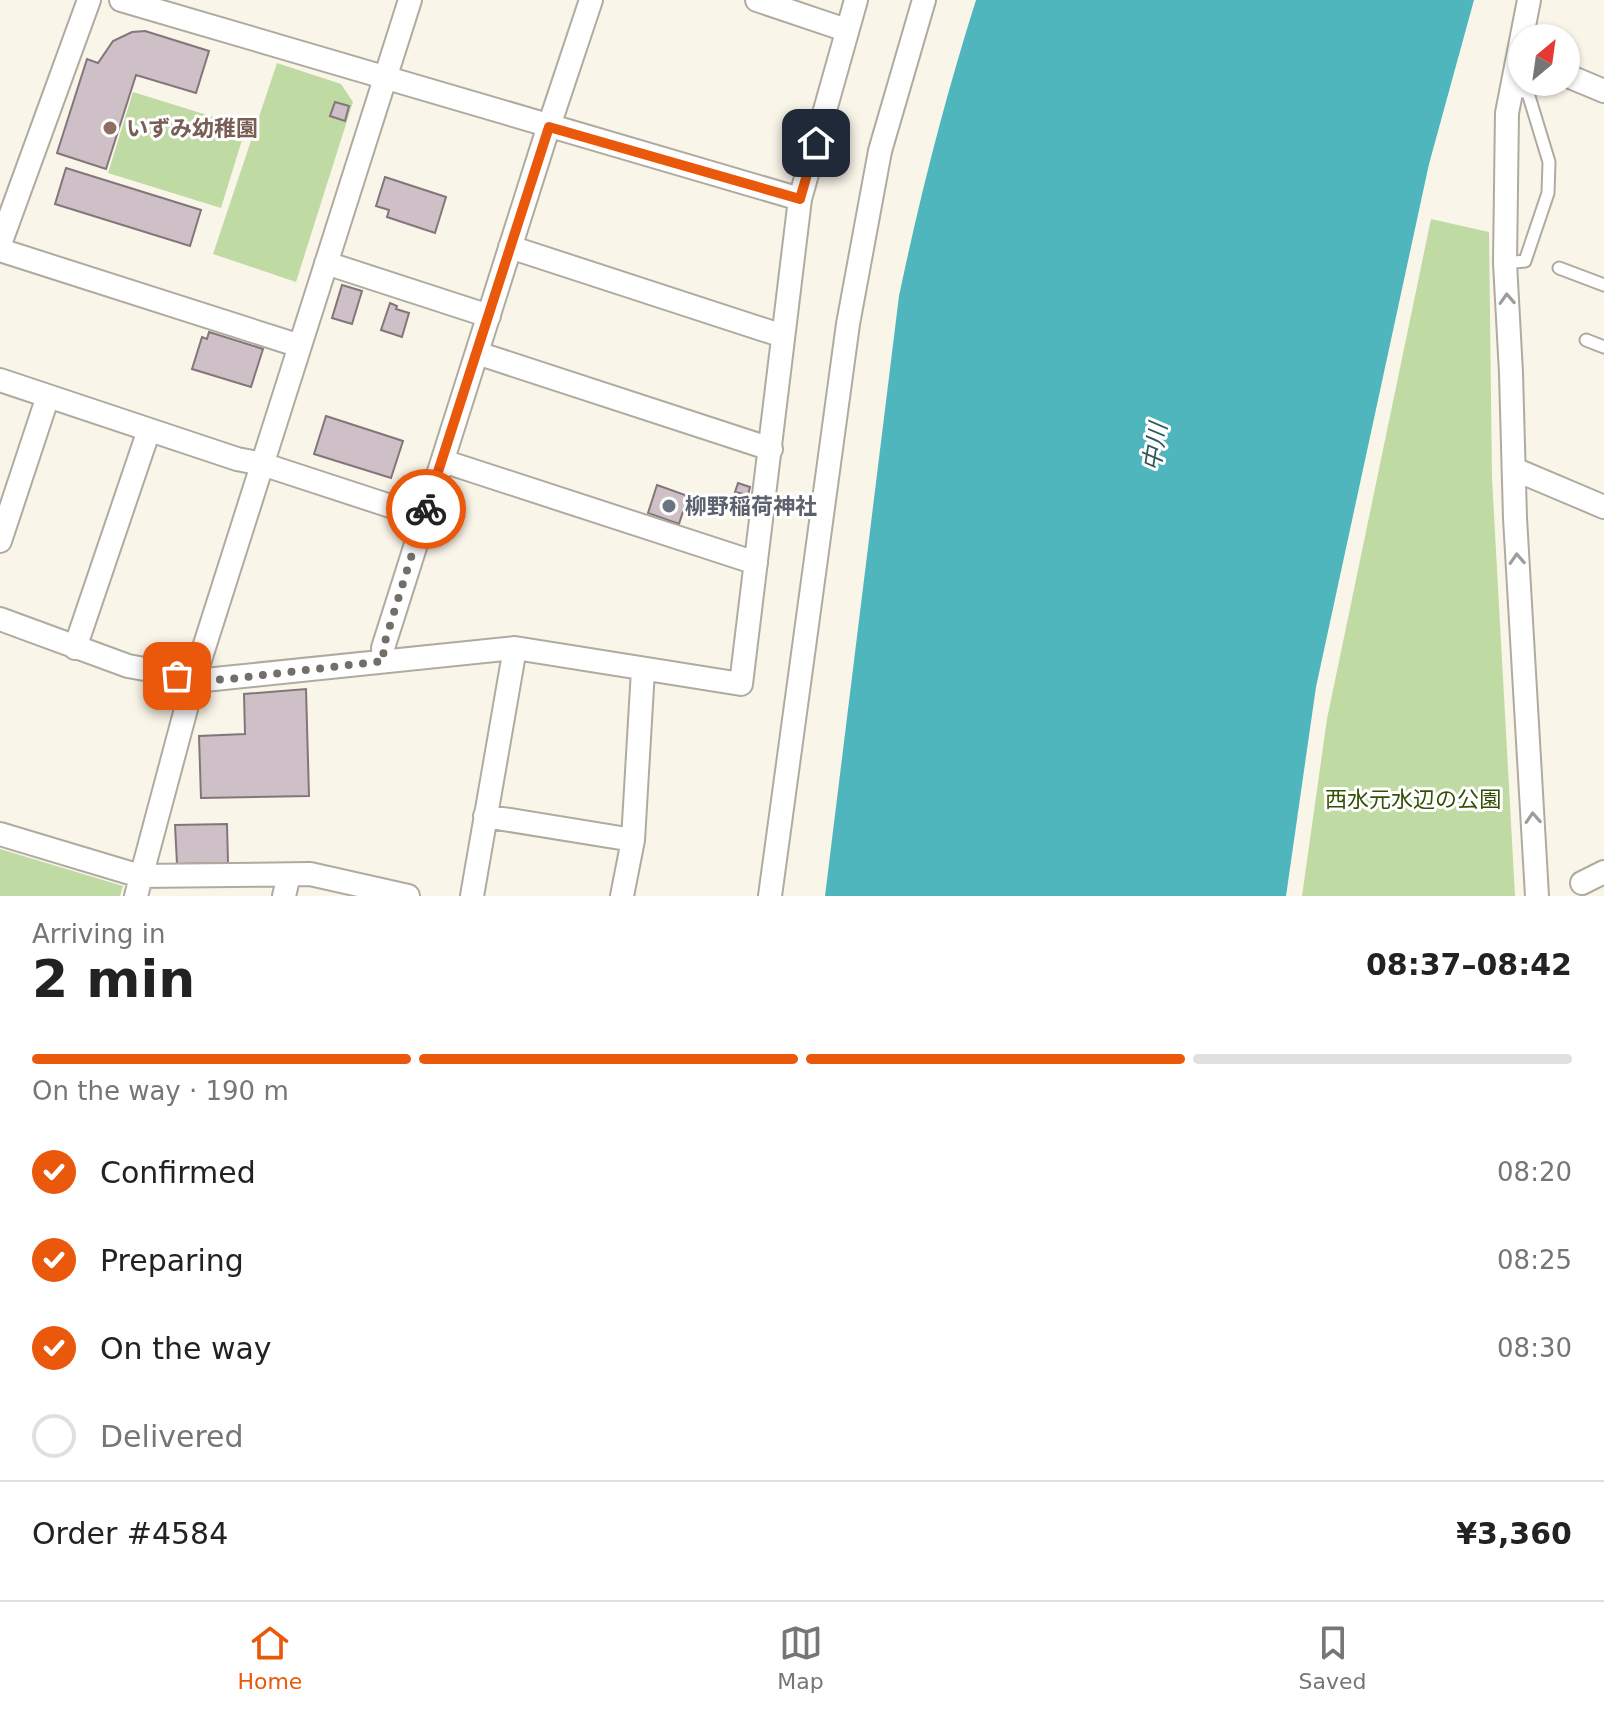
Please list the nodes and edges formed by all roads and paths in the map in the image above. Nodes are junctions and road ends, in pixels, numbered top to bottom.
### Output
1 (89, 0) edge
2 (121, 0) edge
3 (410, 0) edge
4 (591, 0) edge
5 (757, 0) edge
6 (856, 0) edge
7 (924, 0) edge
8 (1529, 0) edge
9 (1524, 24) edge
10 (846, 30) junction
11 (385, 78) junction
12 (1580, 81) edge
13 (1604, 91) edge
14 (1510, 96) edge
15 (1529, 96) edge
16 (549, 127) junction
17 (800, 199) junction
18 (0, 244) edge
19 (510, 247) junction
20 (0, 250) edge
21 (326, 263) junction
22 (1505, 263) junction
23 (1559, 268) dead end
24 (1604, 285) edge
25 (489, 316) junction
26 (783, 336) junction
27 (1586, 340) dead end
28 (300, 346) junction
29 (1604, 347) edge
30 (477, 353) junction
31 (0, 380) edge
32 (48, 396) junction
33 (149, 430) junction
34 (771, 449) junction
35 (443, 461) junction
36 (262, 464) junction
37 (1514, 469) junction
38 (1604, 507) edge
39 (424, 517) junction
40 (0, 541) edge
41 (756, 563) junction
42 (0, 619) edge
43 (75, 648) junction
44 (515, 648) junction
45 (384, 661) junction
46 (643, 670) junction
47 (194, 679) junction
48 (485, 816) junction
49 (0, 834) edge
50 (633, 840) junction
51 (1604, 872) edge
52 (1582, 883) dead end
53 (138, 886) edge
54 (286, 886) edge
55 (408, 896) edge
56 (472, 896) edge
57 (622, 896) edge
58 (770, 896) edge
59 (1537, 896) edge

1 - 18 street
2 - 11 street
3 - 11 street
4 - 16 street
5 - 10 street
6 - 10 street
7 - 58 street
8 - 9 street
10 - 17 street
11 - 16 street
11 - 21 street
12 - 13 street
14 - 22 street
15 - 22 lane
16 - 17 street
16 - 19 street
17 - 26 street
19 - 25 street
19 - 26 street
20 - 28 street
21 - 25 street
21 - 28 street
37 -> 22 street
23 - 24 lane
25 - 30 street
26 - 34 street
27 - 29 lane
28 - 36 street
30 - 34 street
30 - 35 street
31 - 32 street
32 - 33 street
32 - 40 street
33 - 36 street
33 - 43 street
34 - 41 street
35 - 39 street
35 - 41 street
36 - 39 street
36 - 47 street
37 - 38 street
59 -> 37 street
39 - 45 street
41 - 46 street
42 - 43 street
43 - 47 street
44 - 45 street
44 - 46 street
44 - 48 street
45 - 47 street
46 - 50 street
47 - 53 street
48 - 50 street
48 - 56 street
49 - 53 street
50 - 57 street
51 - 52 street
53 - 54 street
54 - 55 street

